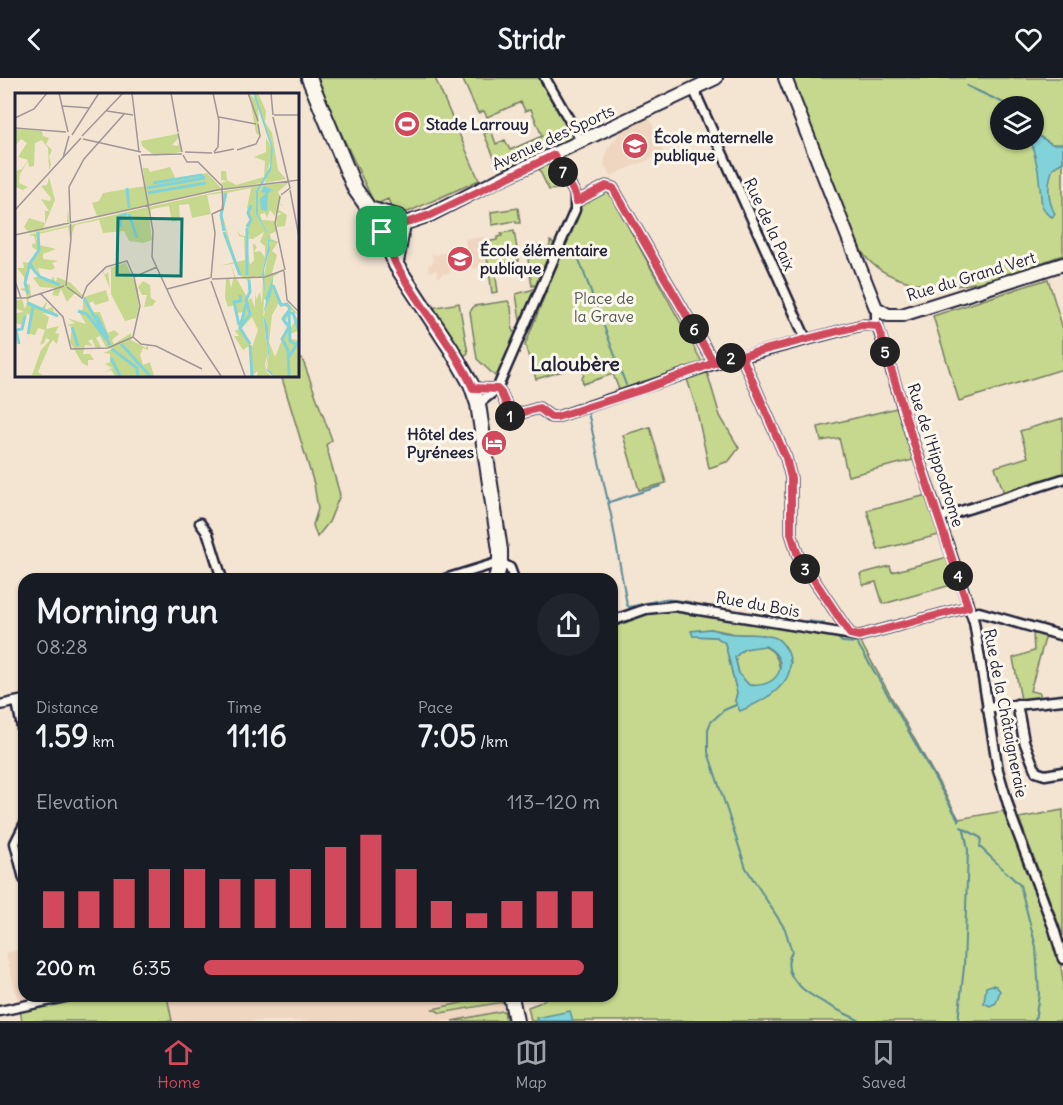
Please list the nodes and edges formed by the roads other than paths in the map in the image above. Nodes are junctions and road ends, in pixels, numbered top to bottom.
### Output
1 (309, 78) edge
2 (545, 78) edge
3 (716, 78) edge
4 (785, 78) edge
5 (693, 88) junction
6 (582, 142) junction
7 (554, 155) junction
8 (576, 201) junction
9 (386, 227) junction
10 (403, 229) junction
11 (1063, 264) edge
12 (396, 265) junction
13 (876, 308) junction
14 (888, 315) junction
15 (878, 326) junction
16 (806, 339) junction
17 (742, 357) junction
18 (714, 363) junction
19 (473, 388) junction
20 (497, 389) junction
21 (478, 404) junction
22 (1063, 479) edge
23 (939, 518) junction
24 (200, 523) dead end
25 (500, 562) junction
26 (220, 573) edge
27 (464, 573) edge
28 (497, 573) edge
29 (512, 573) edge
30 (970, 611) junction
31 (618, 619) edge
32 (850, 634) junction
33 (1063, 636) edge
34 (1063, 700) edge
35 (18, 701) edge
36 (1017, 704) junction
37 (0, 705) edge
38 (987, 708) junction
39 (1063, 772) edge
40 (1063, 960) edge
41 (37, 1002) edge
42 (512, 1002) edge
43 (0, 1011) edge
44 (516, 1021) edge

1 - 9 main road
2 - 6 street
3 - 5 main road, Avenue des Sports
4 - 13 main road, Rue de l'Hippodrome
5 - 6 main road, Avenue des Sports
5 - 16 street, Rue de la Paix
6 - 7 main road, Avenue des Sports
7 - 8 street
7 - 10 main road, Avenue des Sports
8 - 18 street
8 - 20 street
9 - 10 main road
9 - 10 main road
9 - 12 main road
10 - 12 main road
11 - 14 main road, Rue du Grand Vert
12 - 19 main road
13 - 14 main road, Rue du Grand Vert
13 - 15 street, Rue de l'Hippodrome
14 - 15 street, Rue du Grand Vert
15 - 16 street
15 - 23 street, Rue de l'Hippodrome
16 - 17 street
17 - 18 street
17 - 32 street
18 - 20 street
19 - 20 street
19 - 21 main road
20 - 21 street
21 - 25 main road
22 - 23 street
23 - 30 street, Rue de l'Hippodrome
24 - 26 street
25 - 27 street
25 - 28 main road
25 - 29 street
30 - 32 street, Rue du Bois
30 - 33 street
30 - 38 street, Rue de la Châtaigneraie
31 - 32 street, Rue du Bois
34 - 36 street
35 - 37 street
36 - 38 street
36 - 39 street
38 - 40 street, Rue de la Châtaigneraie
41 - 43 street
42 - 44 main road

